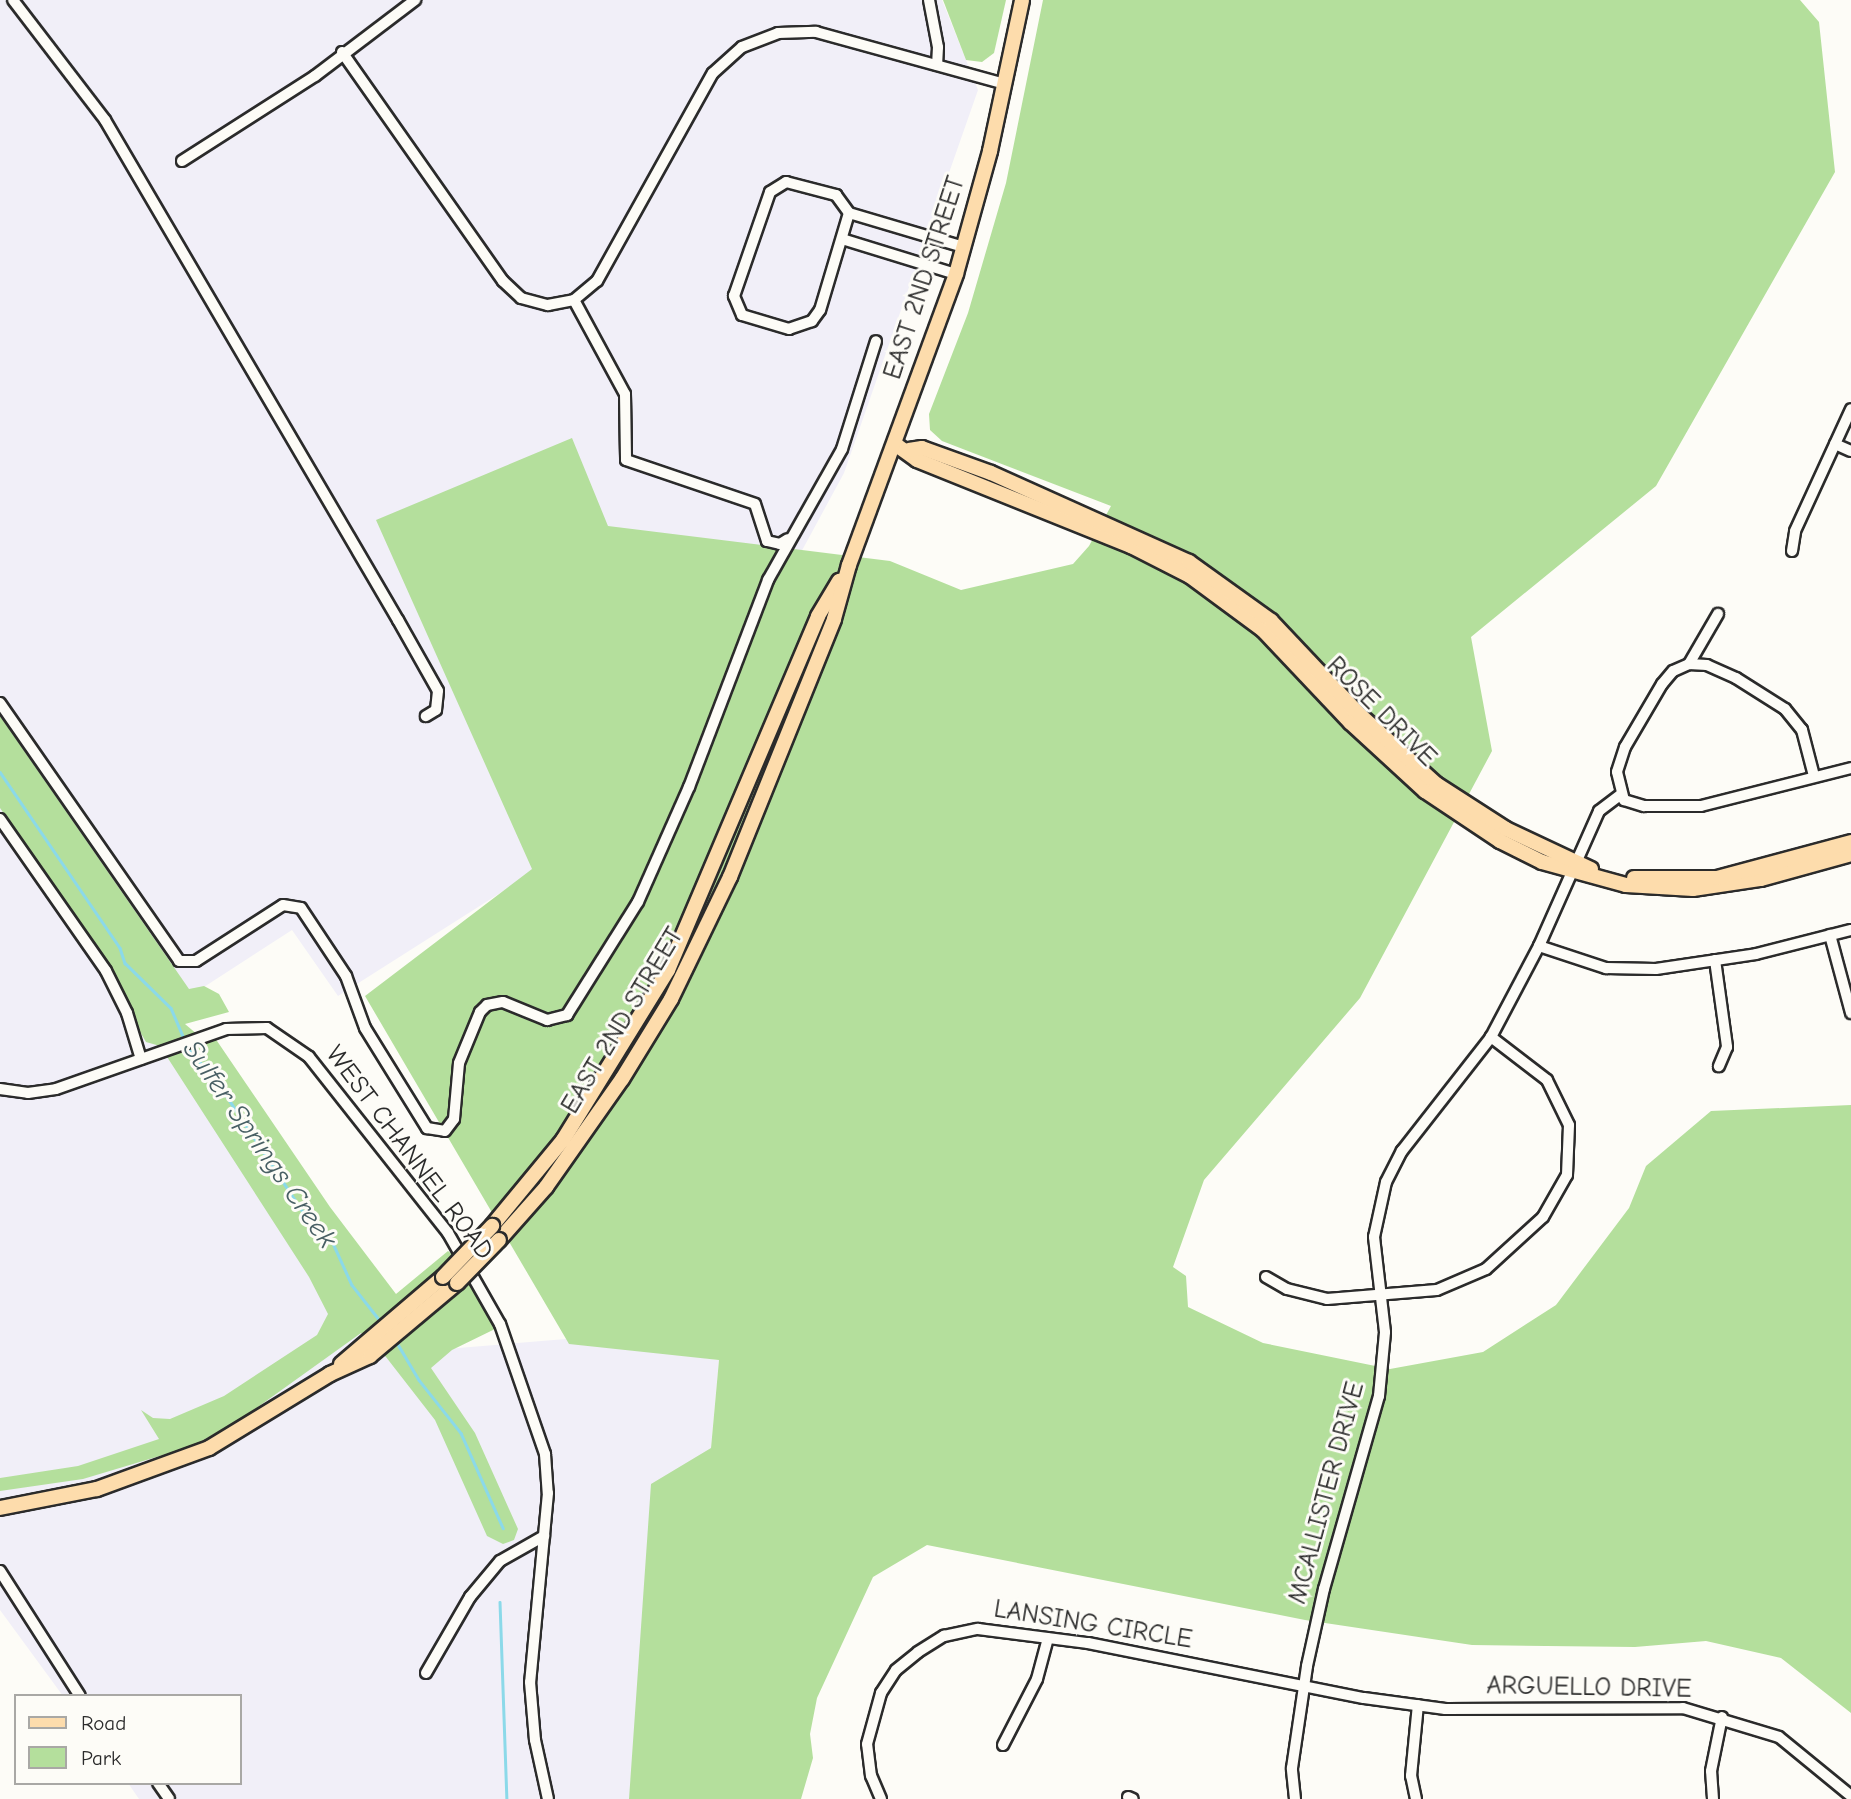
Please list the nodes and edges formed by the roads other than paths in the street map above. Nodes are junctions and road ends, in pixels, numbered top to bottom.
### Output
1 (13, 0) edge
2 (415, 0) edge
3 (929, 0) edge
4 (1022, 0) edge
5 (342, 52) junction
6 (937, 65) junction
7 (1005, 84) junction
8 (182, 161) dead end
9 (849, 213) junction
10 (842, 239) junction
11 (964, 247) junction
12 (956, 274) junction
13 (574, 300) junction
14 (876, 341) dead end
15 (1851, 409) edge
16 (895, 444) junction
17 (1835, 444) junction
18 (1851, 452) edge
19 (788, 539) junction
20 (1792, 551) dead end
21 (849, 565) junction
22 (1718, 614) dead end
23 (1689, 664) junction
24 (0, 703) edge
25 (426, 716) dead end
26 (1851, 768) edge
27 (1814, 776) junction
28 (1620, 794) junction
29 (0, 818) edge
30 (1851, 842) edge
31 (1851, 854) edge
32 (1571, 868) junction
33 (1851, 930) edge
34 (1830, 935) junction
35 (1539, 946) junction
36 (1715, 960) junction
37 (1851, 1013) edge
38 (1491, 1037) junction
39 (141, 1059) junction
40 (1719, 1066) dead end
41 (0, 1089) edge
42 (1266, 1276) dead end
43 (450, 1280) junction
44 (1381, 1297) junction
45 (366, 1351) junction
46 (0, 1508) edge
47 (544, 1536) junction
48 (0, 1571) edge
49 (1048, 1639) junction
50 (426, 1673) dead end
51 (1304, 1685) junction
52 (79, 1694) edge
53 (1418, 1705) junction
54 (1722, 1717) junction
55 (1003, 1745) dead end
56 (1851, 1796) edge
57 (548, 1799) edge
58 (881, 1799) edge
59 (1295, 1799) edge
60 (1416, 1799) edge
61 (1713, 1799) edge

1 - 25 street
2 - 5 street
3 - 6 street
4 - 7 main road, EAST 2ND STREET
5 - 8 street
5 - 13 street
6 - 7 street
6 - 13 street
7 - 11 main road, EAST 2ND STREET
9 - 10 street
9 - 10 street
9 - 11 street
10 - 12 street
11 - 12 main road, EAST 2ND STREET
12 - 16 main road, EAST 2ND STREET
13 - 19 street
14 - 19 street
15 - 17 street
16 - 21 main road, EAST 2ND STREET
16 - 32 main road, ROSE DRIVE
17 - 18 street
17 - 20 street
19 - 24 street
21 - 43 main road, EAST 2ND STREET, bridge
21 - 43 main road, EAST 2ND STREET, bridge
22 - 23 street
23 - 27 street
23 - 28 street
26 - 27 street
27 - 28 street
28 - 32 street, MCALLISTER DRIVE
29 - 39 street
30 - 32 main road, ROSE DRIVE
31 - 32 main road, ROSE DRIVE
32 - 35 street, MCALLISTER DRIVE
33 - 34 street
34 - 36 street
34 - 37 street
35 - 36 street
35 - 38 street, MCALLISTER DRIVE
36 - 40 street
38 - 44 street, MCALLISTER DRIVE
38 - 44 street
39 - 41 street, WEST CHANNEL ROAD
39 - 47 street, WEST CHANNEL ROAD
42 - 44 street
43 - 45 main road, EAST 2ND STREET
43 - 45 main road, EAST 2ND STREET
44 - 51 street, MCALLISTER DRIVE
45 - 46 main road, EAST 2ND STREET
47 - 50 street
47 - 57 street, WEST CHANNEL ROAD
48 - 52 street
49 - 51 street, LANSING CIRCLE
49 - 55 street
49 - 58 street, LANSING CIRCLE
51 - 53 street, ARGUELLO DRIVE
51 - 59 street, MCALLISTER DRIVE
53 - 54 street, ARGUELLO DRIVE
53 - 60 street
54 - 56 street, ARGUELLO DRIVE
54 - 61 street

